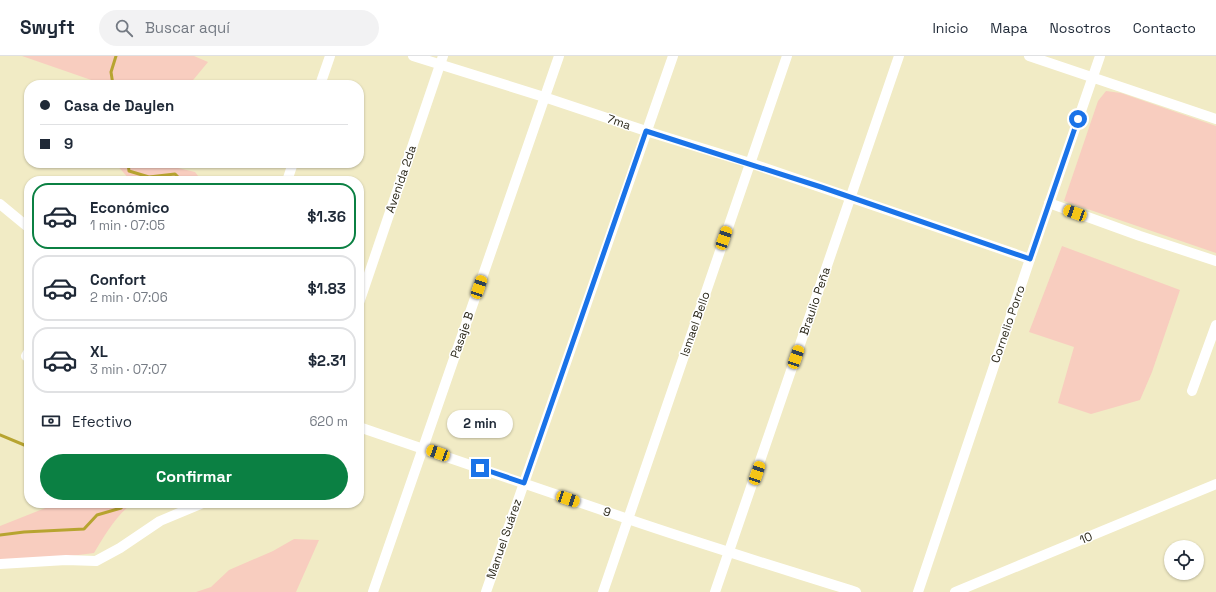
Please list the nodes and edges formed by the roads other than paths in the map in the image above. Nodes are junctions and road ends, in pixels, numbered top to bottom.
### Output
1 (330, 56) edge
2 (413, 56) edge
3 (559, 56) edge
4 (673, 56) edge
5 (787, 56) edge
6 (899, 56) edge
7 (1029, 56) edge
8 (1100, 56) edge
9 (441, 60) edge
10 (1092, 78) junction
11 (322, 80) edge
12 (544, 97) junction
13 (1216, 119) edge
14 (646, 131) junction
15 (750, 163) junction
16 (850, 196) junction
17 (1050, 203) junction
18 (0, 204) edge
19 (24, 224) edge
20 (1030, 259) junction
21 (1216, 261) edge
22 (364, 288) edge
23 (1216, 325) edge
24 (1192, 391) dead end
25 (364, 429) edge
26 (423, 448) junction
27 (524, 483) junction
28 (1216, 484) edge
29 (191, 508) edge
30 (628, 520) junction
31 (729, 553) junction
32 (0, 564) edge
33 (373, 592) edge
34 (486, 592) edge
35 (603, 592) edge
36 (716, 592) edge
37 (856, 592) edge
38 (918, 592) edge
39 (955, 592) edge

1 - 11 street
2 - 9 street, 7ma
3 - 12 street, Pasaje B
4 - 14 street, Manuel Suárez
5 - 15 street, Ismael Bello
6 - 16 street, Braulio Peña
7 - 10 street
8 - 10 street, Cornelio Porro
9 - 12 street, 7ma
9 - 22 street, Avenida 2da
10 - 13 street
10 - 17 street, Cornelio Porro
12 - 14 street, 7ma
12 - 26 street, Pasaje B
14 - 15 street, 7ma
14 - 27 street, Manuel Suárez
15 - 16 street, 7ma
15 - 30 street, Ismael Bello
16 - 20 street, 7ma
16 - 31 street, Braulio Peña
17 - 20 street, Cornelio Porro
17 - 21 street
18 - 19 street
20 - 38 street, Cornelio Porro
23 - 24 street
25 - 26 street, 9
26 - 27 street, 9
26 - 33 street, Pasaje B
27 - 30 street, 9
27 - 34 street, Manuel Suárez
28 - 39 street, 10
29 - 32 street
30 - 31 street, 9
30 - 35 street, Ismael Bello
31 - 36 street, Braulio Peña
31 - 37 street, 9

